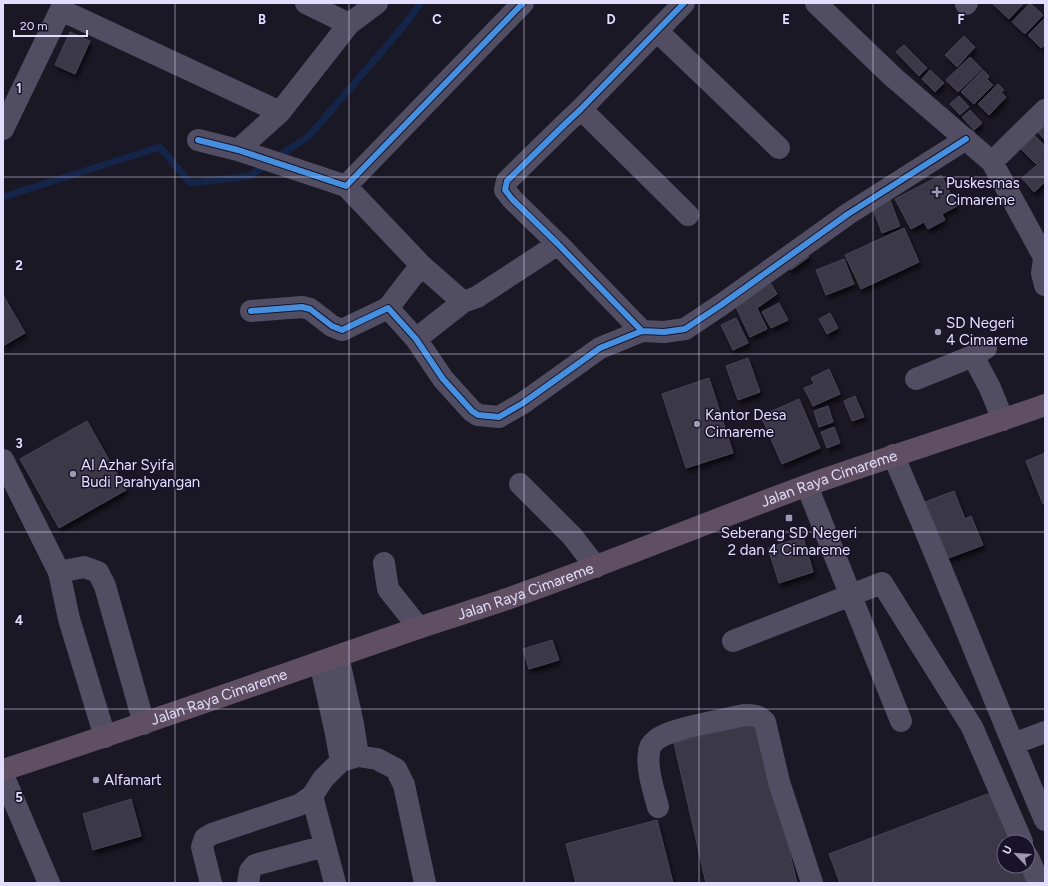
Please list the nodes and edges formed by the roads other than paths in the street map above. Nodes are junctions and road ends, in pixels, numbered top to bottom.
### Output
1 (306, 3) edge
2 (378, 3) edge
3 (523, 3) edge
4 (684, 3) edge
5 (816, 3) edge
6 (63, 7) edge
7 (349, 24) junction
8 (657, 31) junction
9 (581, 109) junction
10 (1045, 110) edge
11 (280, 112) junction
12 (3, 129) edge
13 (966, 139) junction
14 (198, 140) dead end
15 (779, 148) dead end
16 (246, 154) junction
17 (992, 162) junction
18 (346, 186) junction
19 (688, 215) dead end
20 (558, 244) junction
21 (1045, 259) edge
22 (421, 265) junction
23 (1045, 285) edge
24 (464, 302) junction
25 (388, 308) junction
26 (251, 311) dead end
27 (642, 331) junction
28 (416, 339) junction
29 (916, 379) dead end
30 (1045, 405) edge
31 (1003, 420) junction
32 (893, 455) junction
33 (3, 460) edge
34 (520, 484) dead end
35 (807, 486) junction
36 (384, 563) dead end
37 (596, 567) junction
38 (59, 572) junction
39 (851, 595) junction
40 (419, 628) junction
41 (733, 641) dead end
42 (329, 659) junction
43 (901, 721) dead end
44 (144, 724) junction
45 (1045, 732) edge
46 (106, 736) junction
47 (1013, 744) junction
48 (350, 759) junction
49 (3, 770) edge
50 (3, 775) edge
51 (312, 796) junction
52 (658, 807) dead end
53 (1045, 820) edge
54 (1019, 834) edge
55 (325, 846) junction
56 (49, 883) edge
57 (211, 883) edge
58 (248, 883) edge
59 (335, 883) edge
60 (425, 883) edge
61 (812, 883) edge

1 - 7 street
2 - 7 street
3 - 18 street
4 - 8 street
5 - 13 street
6 - 11 street
6 - 12 street
7 - 11 street
8 - 9 street
8 - 15 street
9 - 19 street
9 - 20 street
10 - 17 street
11 - 16 street
13 - 17 street
13 - 27 street
14 - 16 street
16 - 18 street
17 - 21 street
18 - 22 street
20 - 24 street
20 - 27 street
21 - 23 street
22 - 24 street
22 - 25 street
24 - 28 street
25 - 26 street
25 - 28 street
27 - 28 street
29 - 31 street
30 - 31 highway, Jalan Raya Cimareme
31 - 32 highway, Jalan Raya Cimareme
32 - 35 highway, Jalan Raya Cimareme
32 - 47 street
33 - 38 street
34 - 37 street
35 - 37 highway, Jalan Raya Cimareme
35 - 39 street
36 - 40 street
37 - 40 highway, Jalan Raya Cimareme
38 - 44 street
38 - 46 street
39 - 41 street
39 - 43 street
39 - 54 street
40 - 42 highway, Jalan Raya Cimareme
42 - 44 highway, Jalan Raya Cimareme
42 - 48 street
44 - 46 highway, Jalan Raya Cimareme
45 - 47 street
46 - 49 highway, Jalan Raya Cimareme
47 - 53 street
48 - 51 street
48 - 60 street
50 - 56 street
51 - 55 street
51 - 57 street
52 - 61 street
55 - 58 street
55 - 59 street

